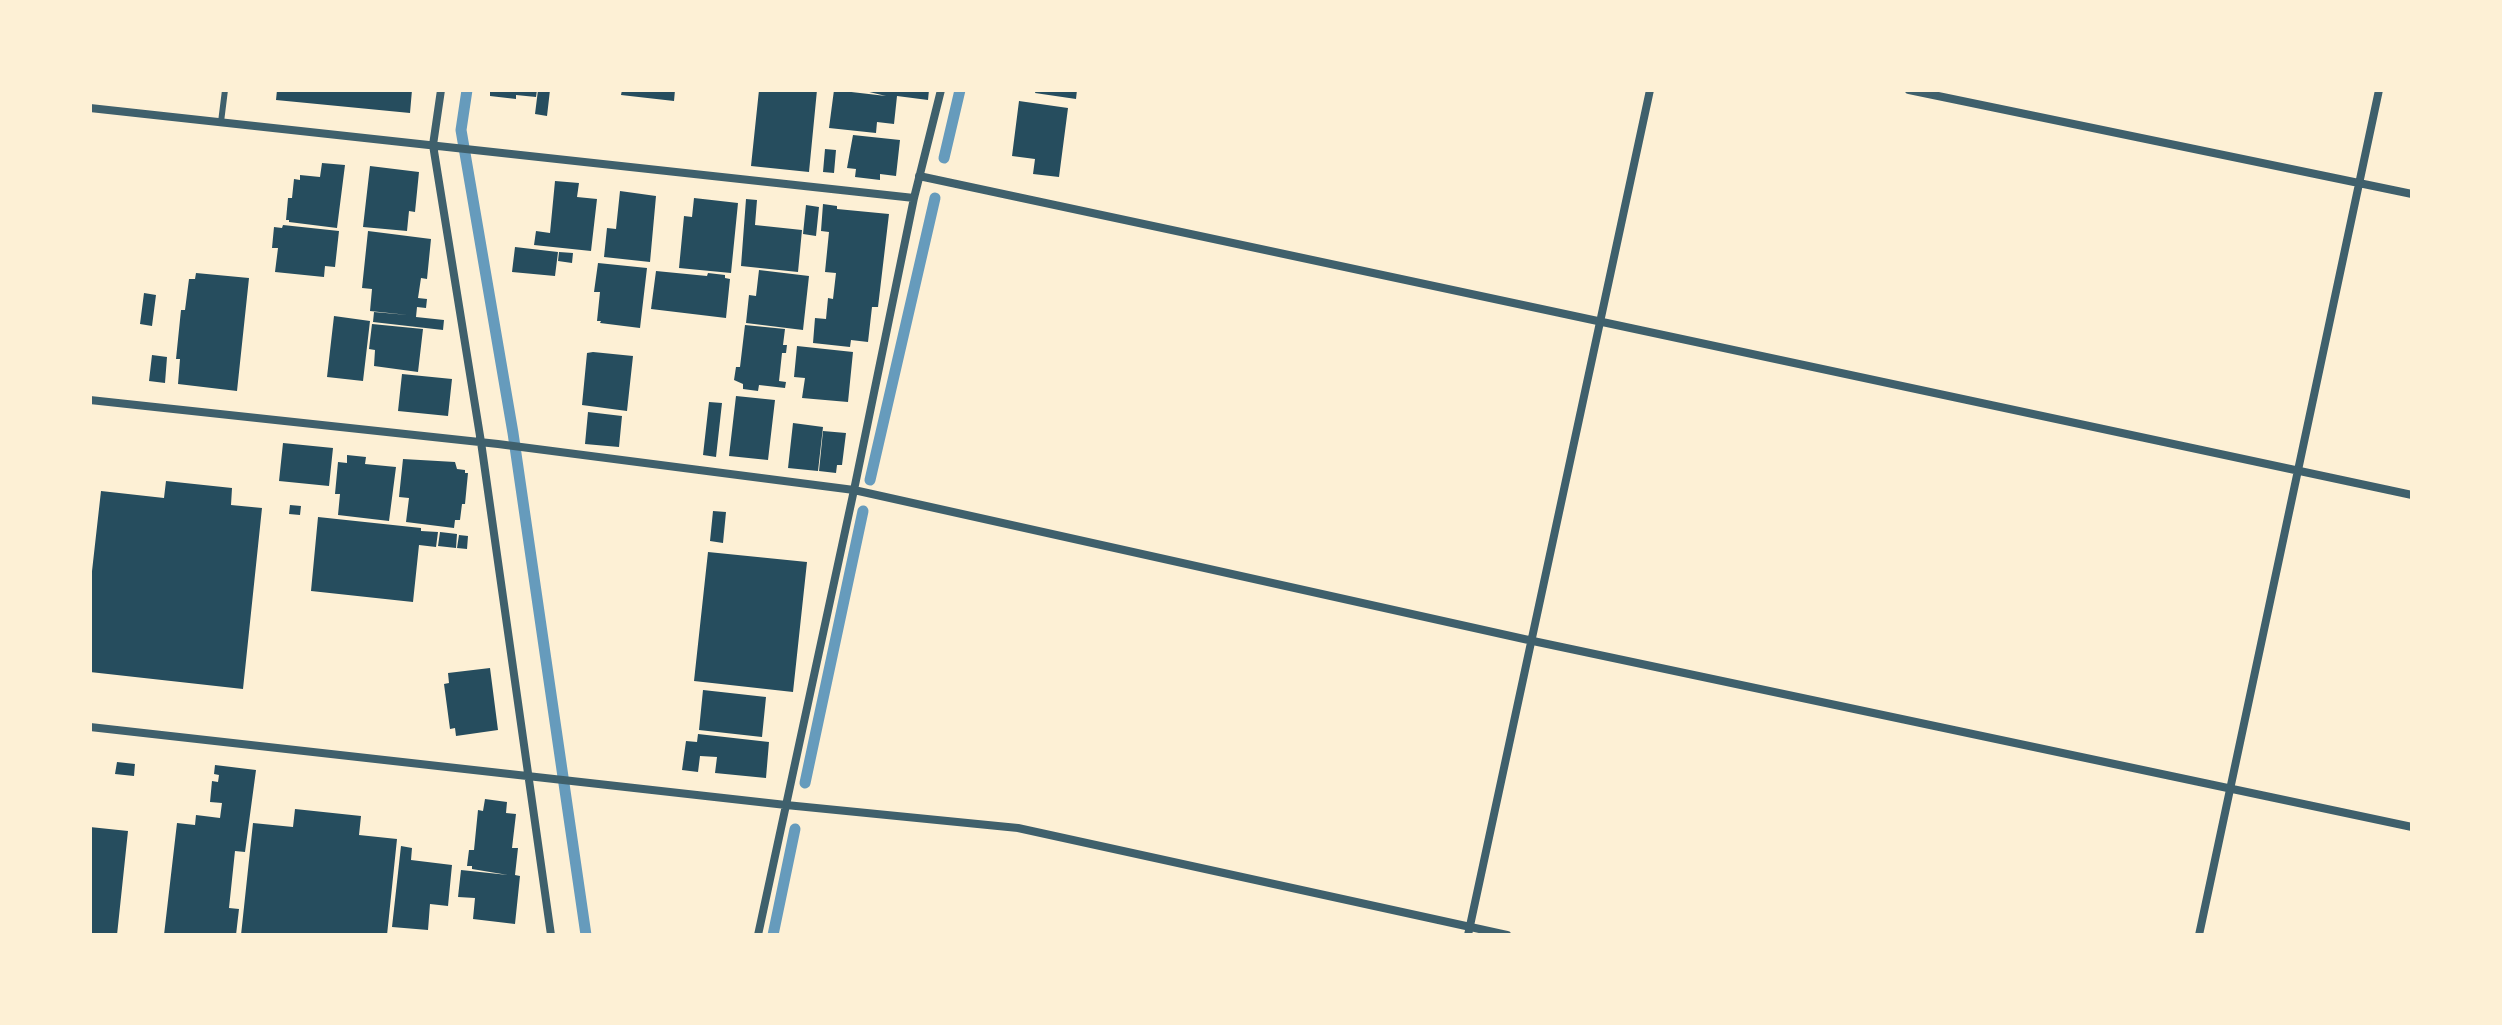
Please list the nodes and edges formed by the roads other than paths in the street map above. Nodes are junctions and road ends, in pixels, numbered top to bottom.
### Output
1 (225, 90) edge
2 (441, 90) edge
3 (941, 90) edge
4 (1650, 90) edge
5 (1909, 90) edge
6 (2379, 90) edge
7 (90, 108) edge
8 (221, 122) junction
9 (433, 145) junction
10 (919, 176) junction
11 (2359, 183) junction
12 (2412, 194) edge
13 (914, 198) junction
14 (1600, 323) junction
15 (90, 400) edge
16 (481, 442) junction
17 (2299, 471) junction
18 (854, 490) junction
19 (2412, 495) edge
20 (1533, 641) junction
21 (90, 727) edge
22 (528, 776) junction
23 (2229, 789) junction
24 (786, 805) junction
25 (2412, 827) edge
26 (1468, 931) edge
27 (551, 935) edge
28 (758, 935) edge
29 (1507, 935) edge
30 (2199, 935) edge

1 - 8 lane
2 - 9 street
3 - 10 street
4 - 14 street
5 - 11 street
6 - 11 street
7 - 8 street
8 - 9 street
9 - 13 street
9 - 16 street
10 - 13 street
10 - 14 street
11 - 12 street
11 - 17 street
13 - 18 street
14 - 17 street
14 - 20 street
15 - 16 street
16 - 18 street
16 - 22 street
17 - 19 street
17 - 23 street
18 - 20 street
18 - 24 street
20 - 23 street
20 - 26 street
21 - 22 street
22 - 24 street
22 - 27 street
23 - 25 street
23 - 30 street
24 - 26 street
24 - 28 street
26 - 29 street

